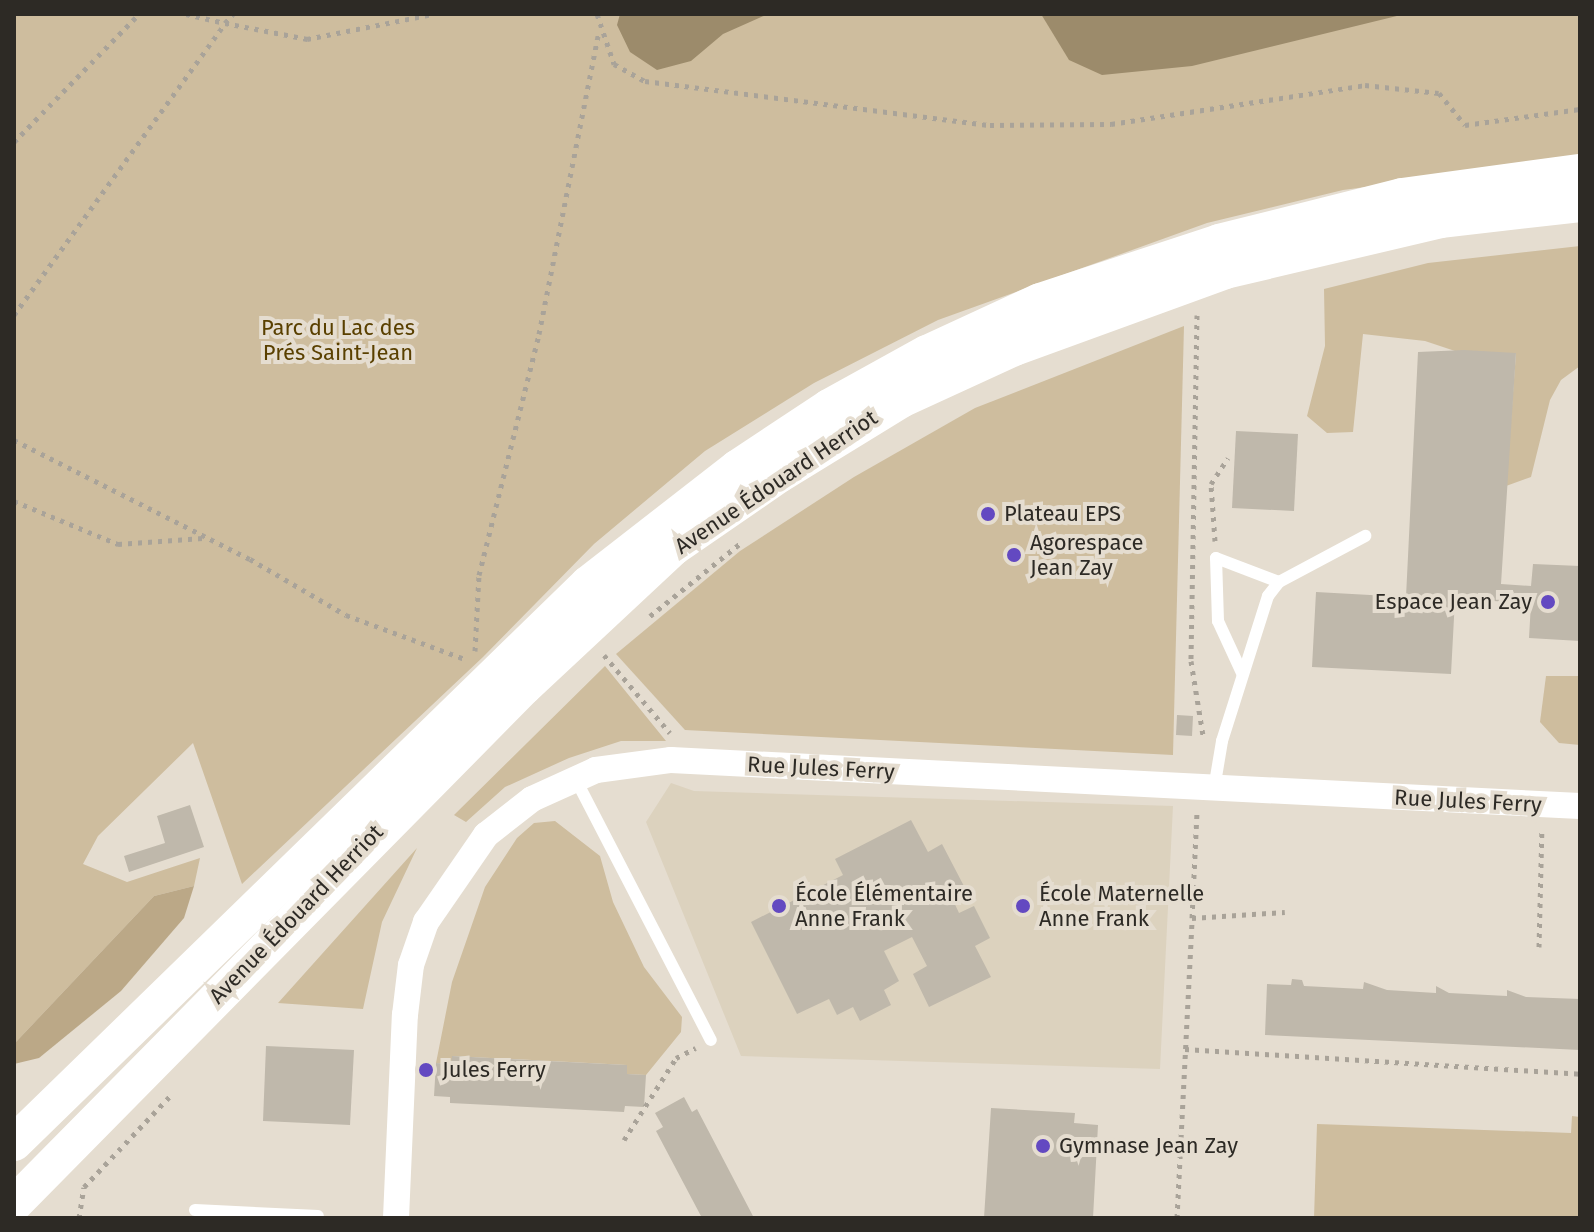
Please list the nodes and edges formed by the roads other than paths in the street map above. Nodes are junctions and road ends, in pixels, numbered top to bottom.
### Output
1 (1580, 172) edge
2 (1580, 204) edge
3 (1365, 536) dead end
4 (1279, 582) junction
5 (1242, 673) junction
6 (575, 778) junction
7 (1206, 788) junction
8 (1580, 806) edge
9 (711, 1040) road end
10 (14, 1143) edge
11 (14, 1204) edge
12 (195, 1210) dead end
13 (318, 1216) dead end
14 (396, 1218) edge

1 - 10 main road, Avenue Édouard Herriot
2 - 11 main road, Avenue Édouard Herriot
3 - 4 lane
4 - 5 lane
4 - 5 lane
5 - 7 lane
6 - 7 street, Rue Jules Ferry
6 - 9 lane
6 - 14 street, Rue Jules Ferry
7 - 8 street, Rue Jules Ferry
12 - 13 lane

